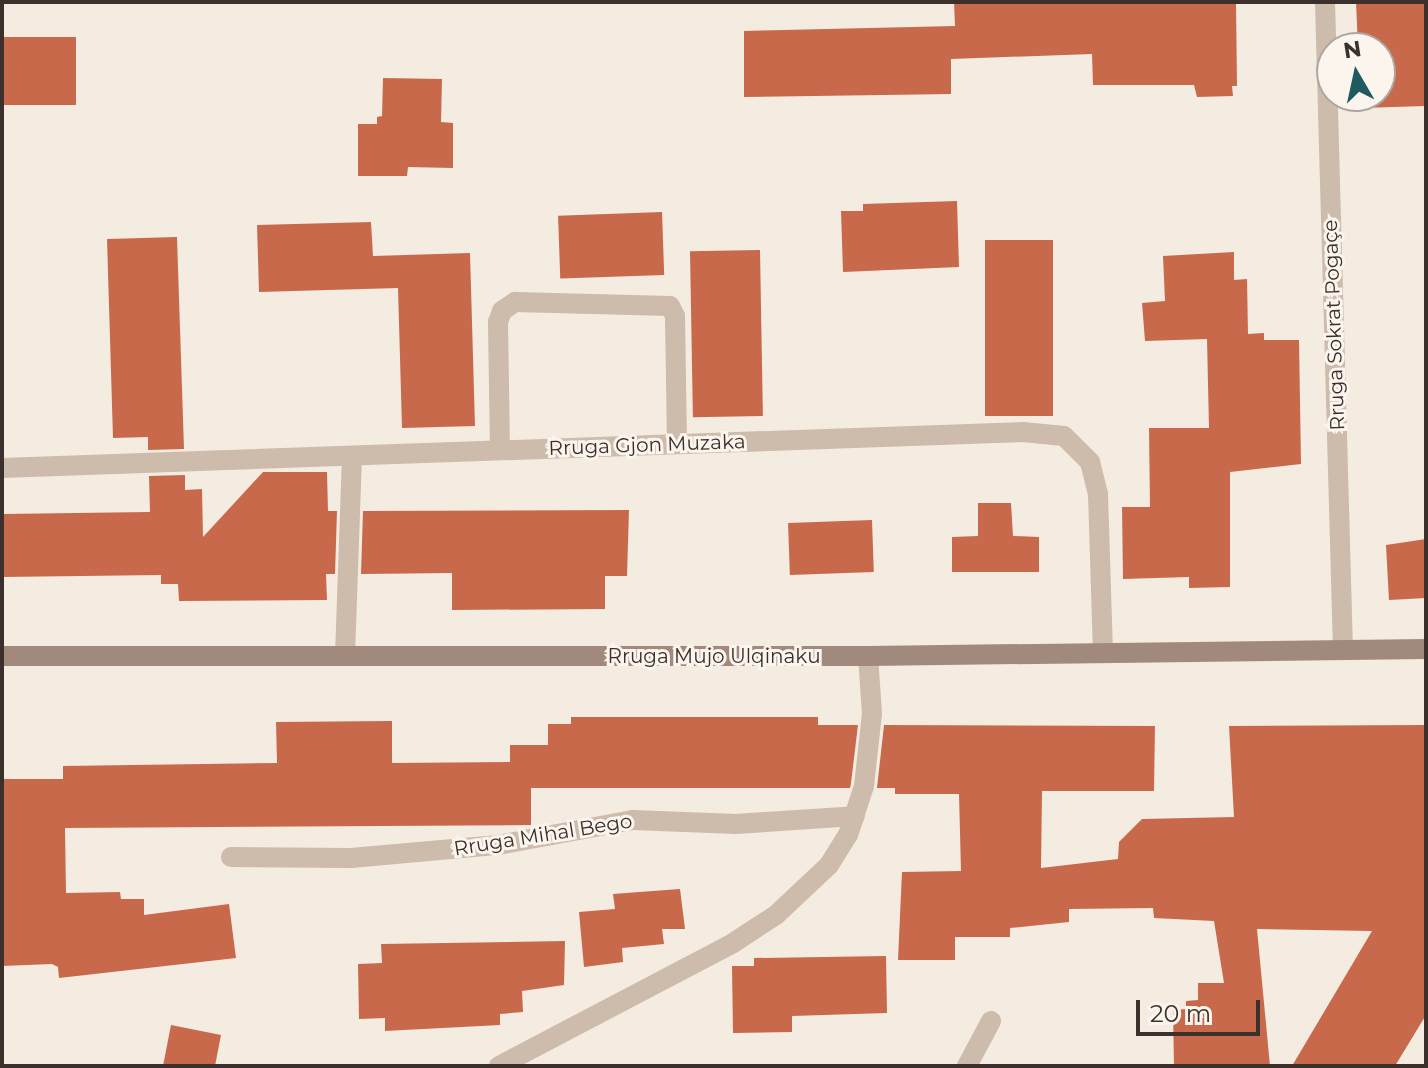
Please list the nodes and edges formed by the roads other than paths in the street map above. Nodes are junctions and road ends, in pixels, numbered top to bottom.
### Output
1 (1325, 2) edge
2 (677, 444) junction
3 (500, 450) junction
4 (352, 456) junction
5 (2, 468) edge
6 (1343, 649) junction
7 (1426, 649) edge
8 (1103, 653) junction
9 (2, 656) edge
10 (345, 656) junction
11 (868, 656) junction
12 (855, 816) junction
13 (231, 857) dead end
14 (991, 1021) dead end
15 (499, 1066) edge
16 (967, 1066) edge

1 - 6 street, Rruga Sokrat Pogaçe
2 - 3 street, Rruga Gjon Muzaka
2 - 3 street
2 - 8 street, Rruga Gjon Muzaka
3 - 4 street, Rruga Gjon Muzaka
4 - 5 street, Rruga Gjon Muzaka
4 - 10 street
6 - 7 main road, Rruga Mujo Ulqinaku
6 - 8 main road, Rruga Mujo Ulqinaku
8 - 11 main road, Rruga Mujo Ulqinaku
9 - 10 main road, Rruga Mujo Ulqinaku
10 - 11 main road, Rruga Mujo Ulqinaku
11 - 12 street
12 - 13 street, Rruga Mihal Bego
12 - 15 street
14 - 16 street

